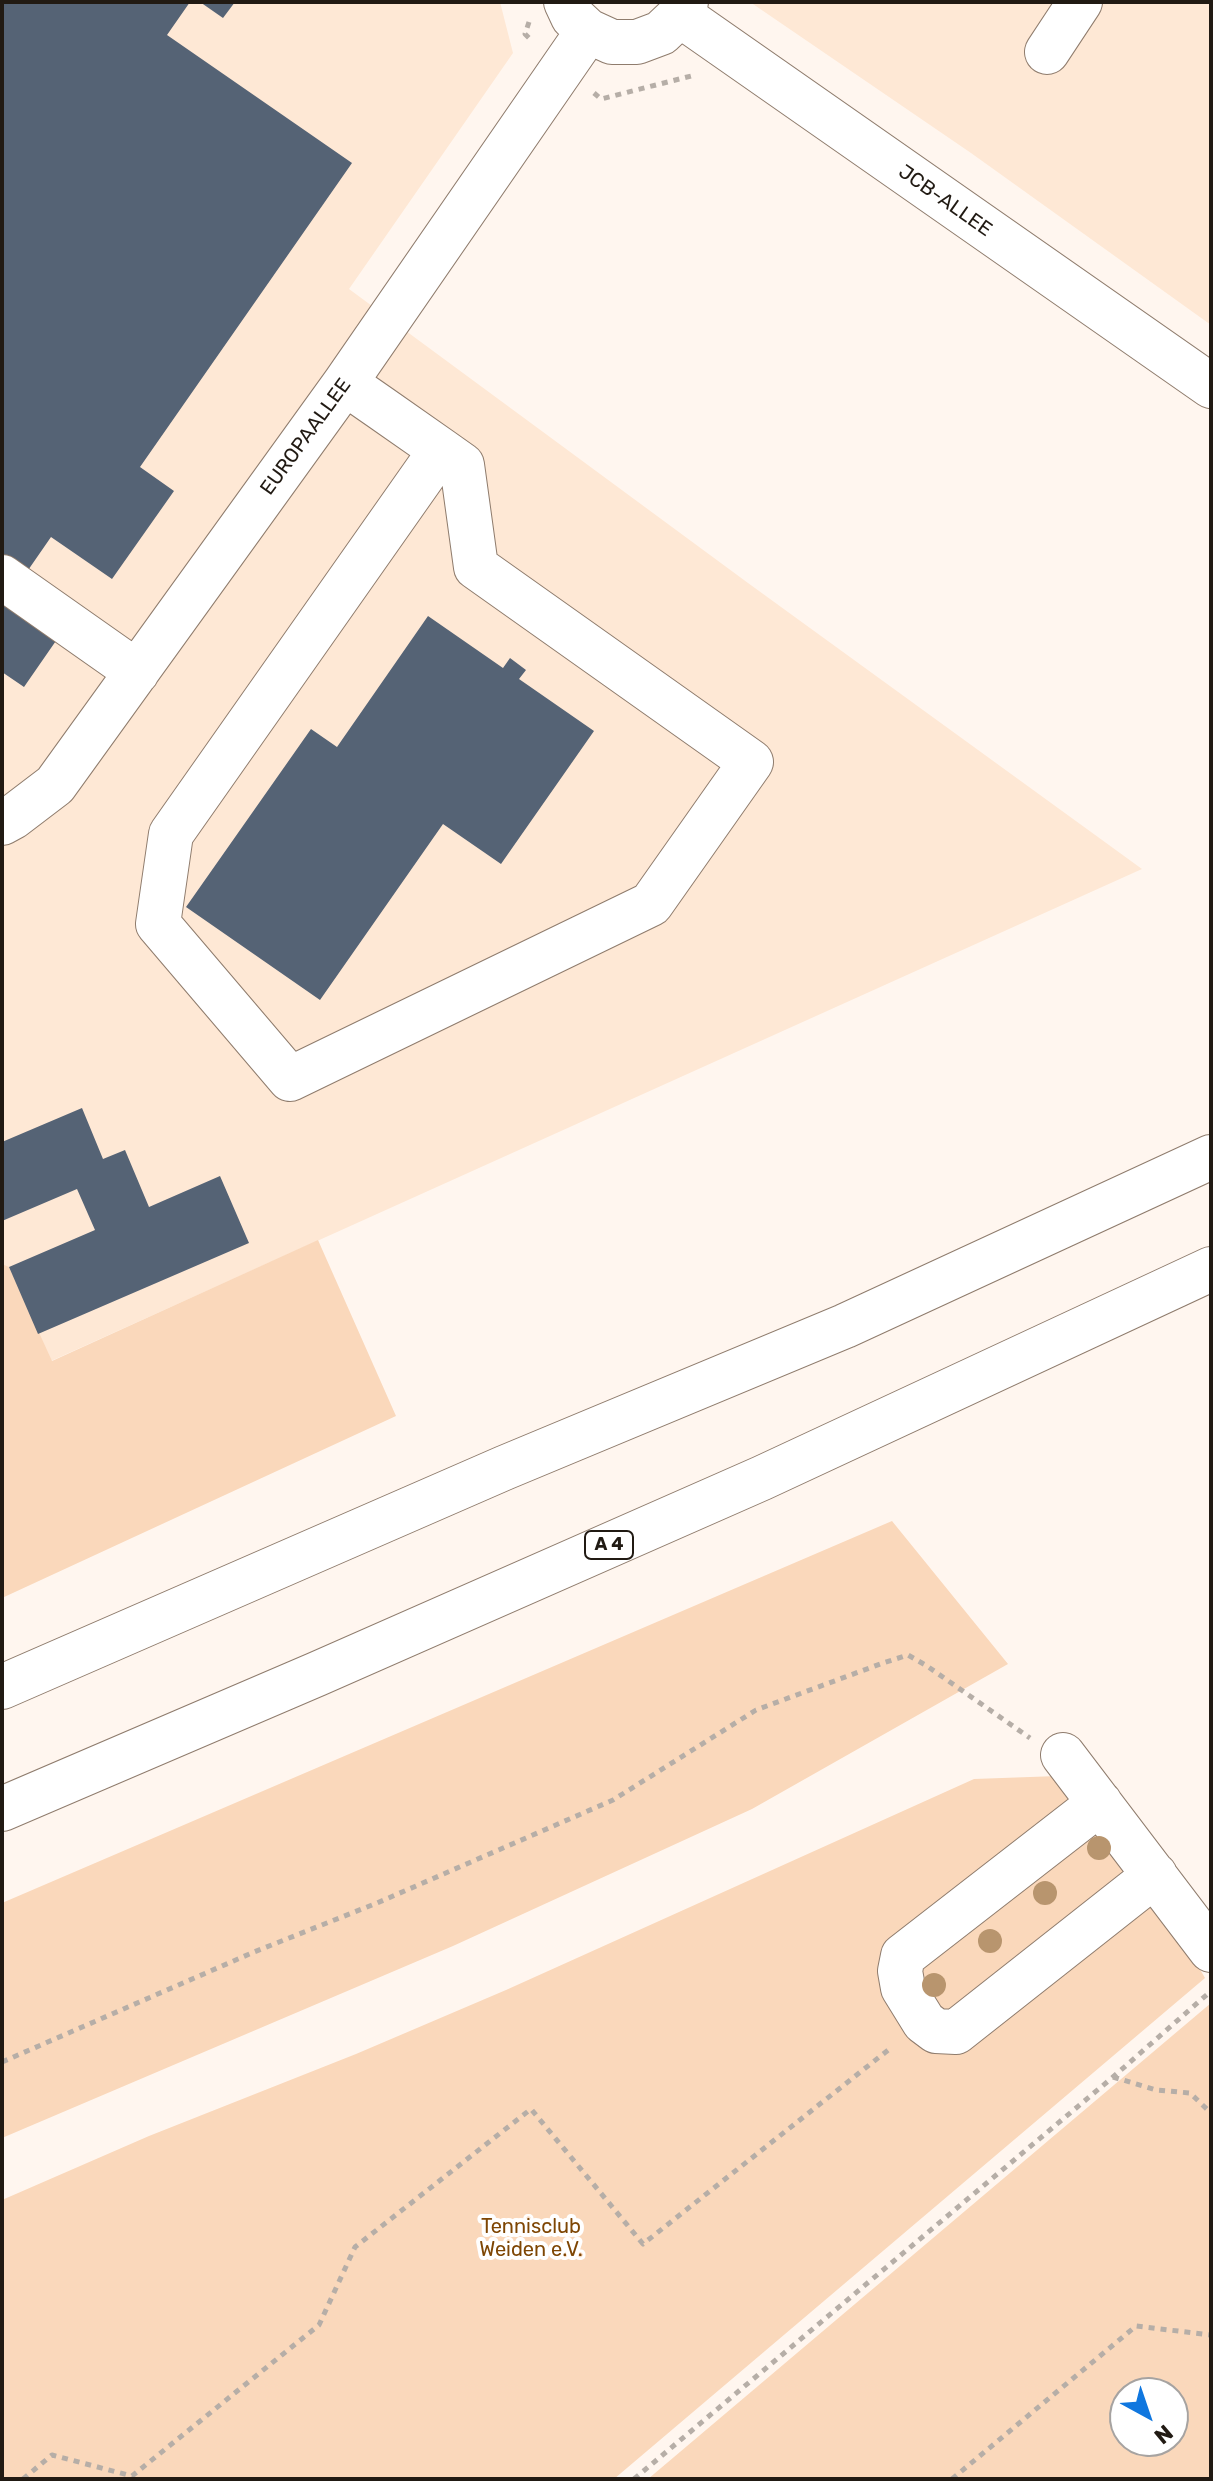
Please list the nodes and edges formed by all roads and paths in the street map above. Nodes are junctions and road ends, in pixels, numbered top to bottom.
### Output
1 (1080, 2) edge
2 (683, 8) edge
3 (577, 17) edge
4 (1047, 52) dead end
5 (345, 383) junction
6 (1211, 386) edge
7 (441, 450) junction
8 (2, 577) edge
9 (137, 672) junction
10 (2, 823) edge
11 (1211, 1157) edge
12 (1211, 1269) edge
13 (2, 1687) edge
14 (1063, 1755) joint
15 (1100, 1803) junction
16 (2, 1809) edge
17 (1155, 1875) junction
18 (1211, 1950) edge
19 (1211, 1991) edge
20 (896, 2044) dead end
21 (2, 2062) edge
22 (1113, 2077) junction
23 (1211, 2113) edge
24 (1211, 2335) edge
25 (23, 2479) edge
26 (634, 2479) edge
27 (952, 2479) edge

1 - 4 main road
2 - 3 main road, EUROPAALLEE
2 - 6 main road, JCB-ALLEE
3 - 5 main road, EUROPAALLEE
5 - 7 main road
5 - 9 main road, EUROPAALLEE
7 - 7 main road
8 - 9 main road
9 - 10 main road, EUROPAALLEE
11 - 13 main road
12 - 16 main road, A 4
14 - 15 main road
14 - 21 path
15 - 17 main road
15 - 17 main road
17 - 18 main road
19 - 22 path
20 - 25 path
22 - 23 path
22 - 26 path
24 - 27 path

